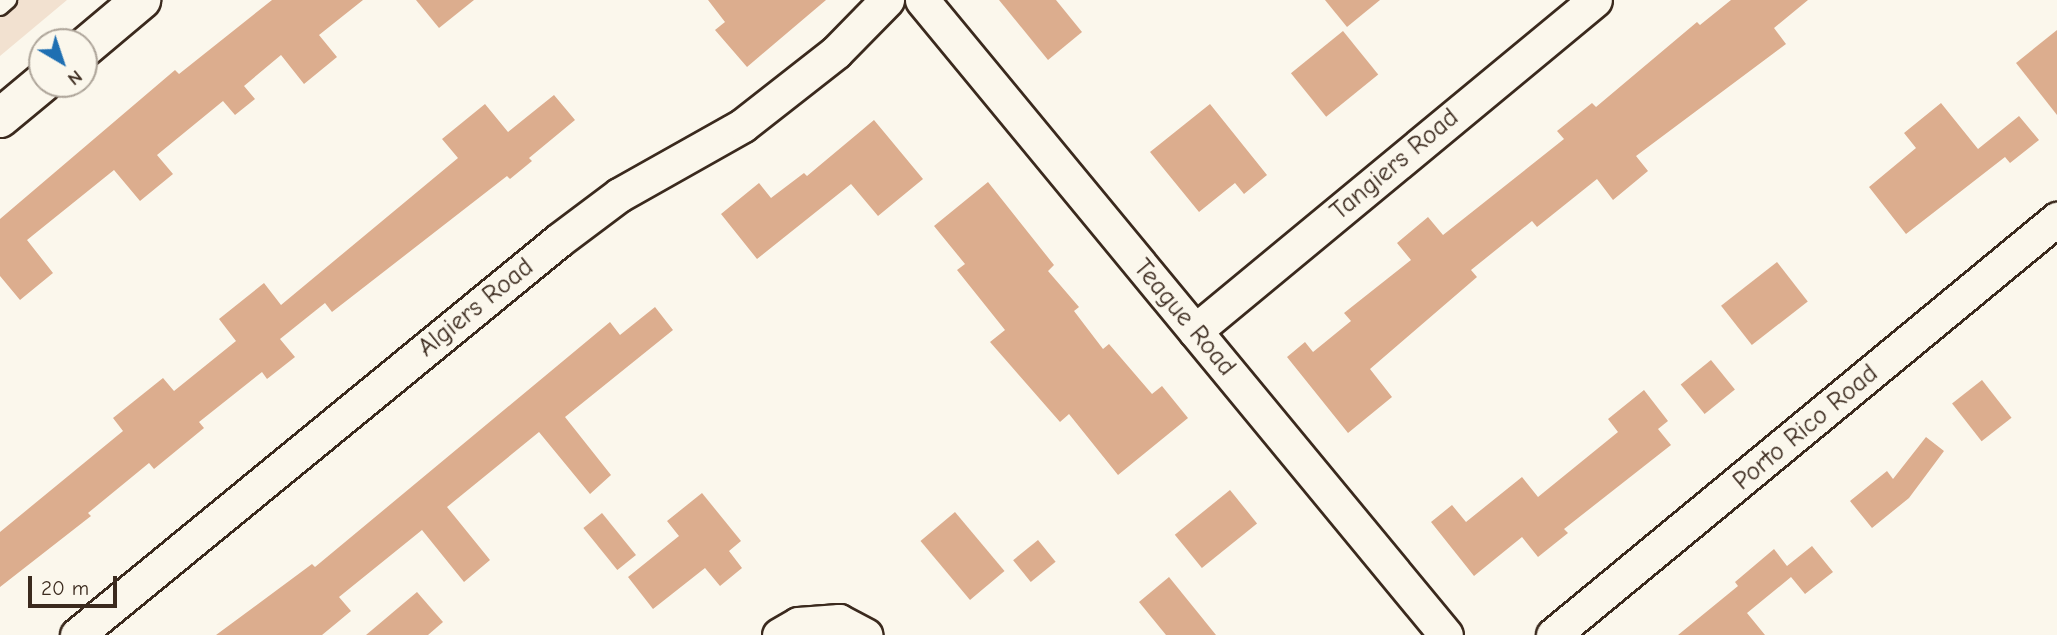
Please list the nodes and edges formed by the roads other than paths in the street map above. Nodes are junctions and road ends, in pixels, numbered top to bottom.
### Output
1 (8, 0) edge
2 (887, 0) edge
3 (922, 0) edge
4 (1595, 0) edge
5 (139, 1) edge
6 (0, 7) edge
7 (98, 36) edge
8 (28, 95) edge
9 (0, 118) edge
10 (2057, 219) edge
11 (1195, 331) junction
12 (77, 635) edge
13 (779, 635) edge
14 (865, 635) edge
15 (1446, 635) edge
16 (1553, 635) edge

1 - 6 lane
2 - 12 street, Algiers Road
3 - 11 street, Teague Road
4 - 11 street, Tangiers Road
5 - 7 street
8 - 9 street
10 - 16 street, Porto Rico Road
11 - 15 street, Teague Road
13 - 14 street

